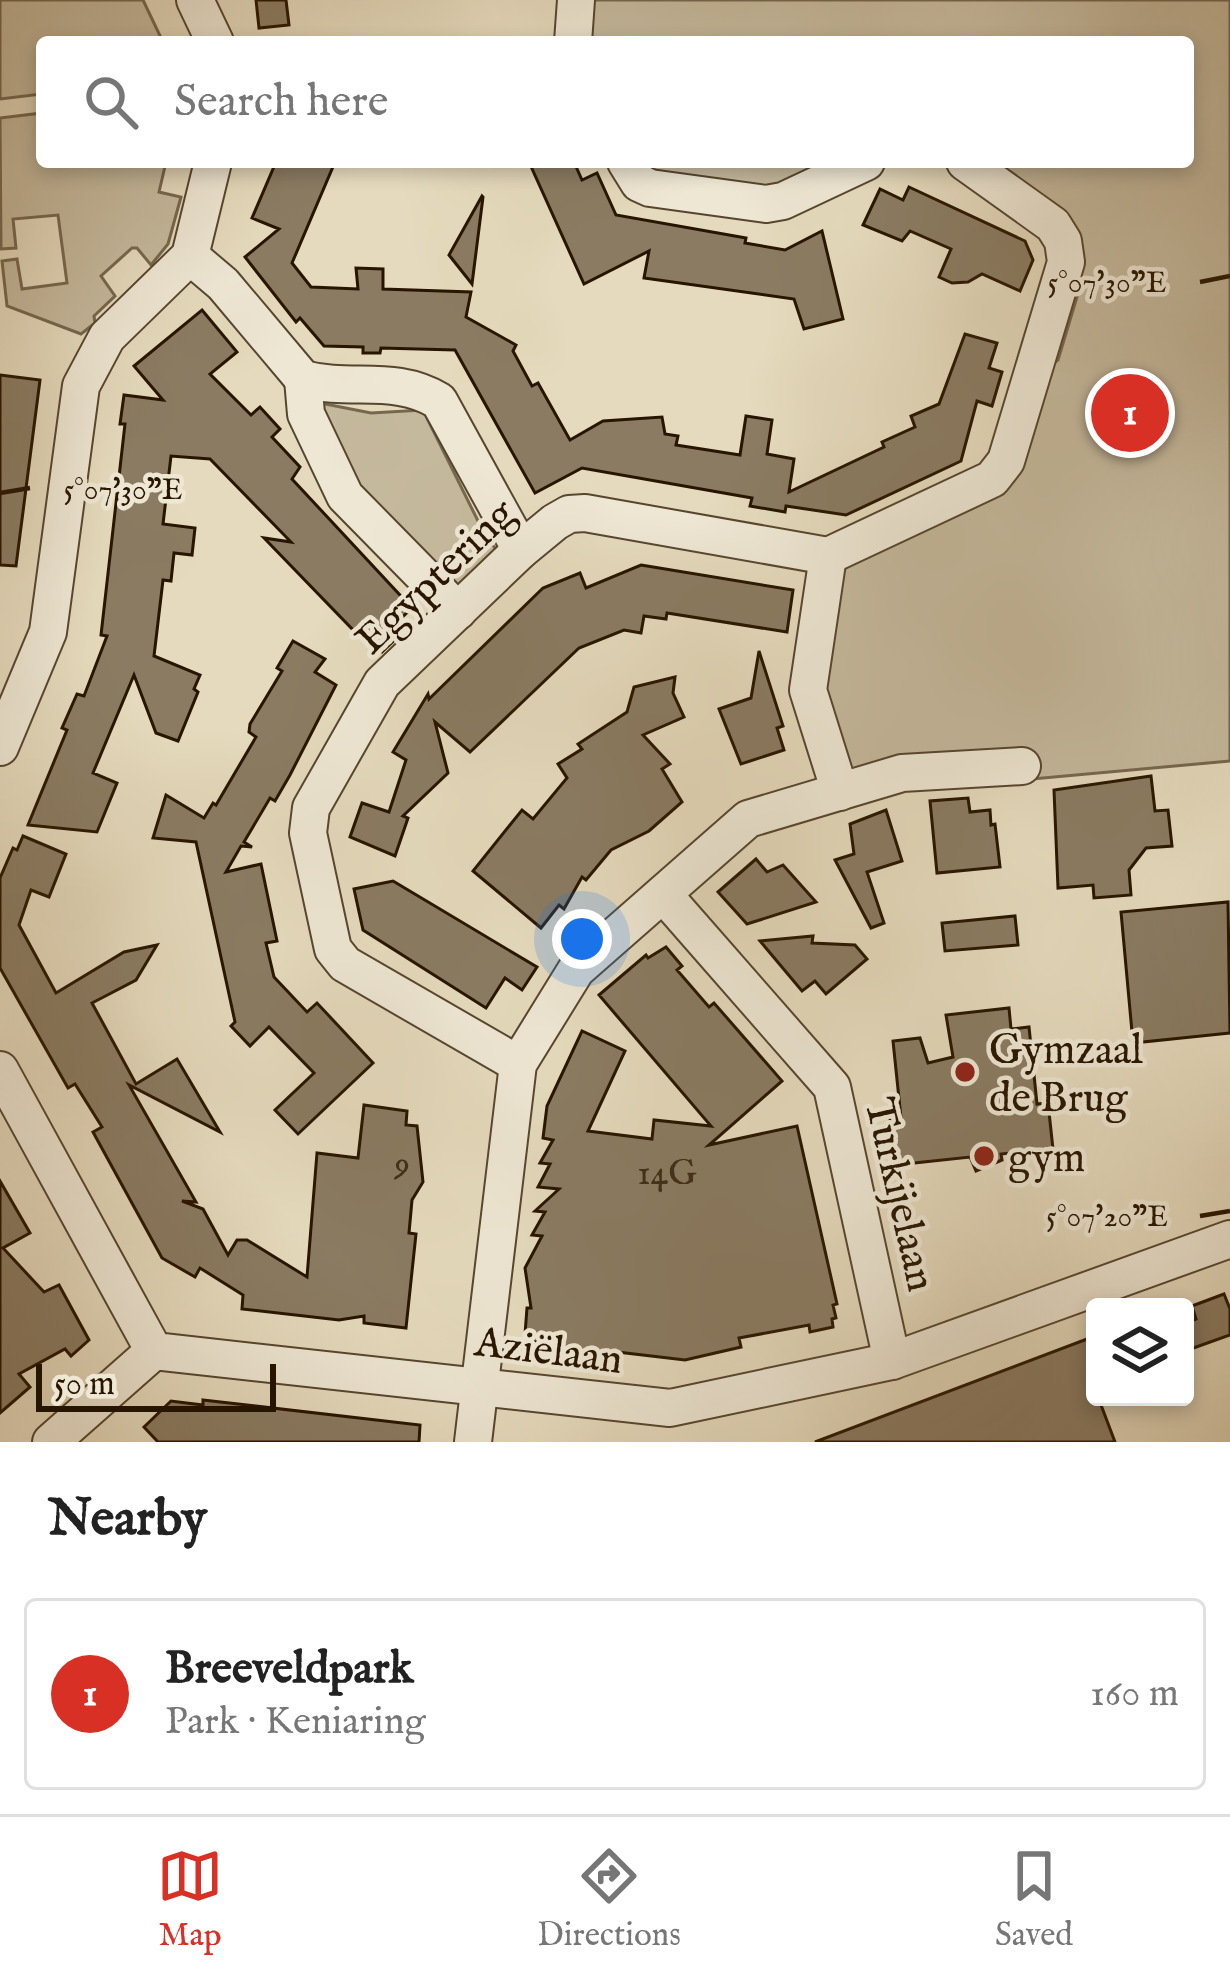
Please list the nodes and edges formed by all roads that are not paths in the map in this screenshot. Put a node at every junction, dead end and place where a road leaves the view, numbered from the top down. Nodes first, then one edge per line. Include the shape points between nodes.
1 (195, 0) edge
2 (577, 0) edge
3 (212, 36) edge
4 (568, 36) edge
5 (212, 168) edge
6 (630, 168) edge
7 (854, 168) edge
8 (973, 168) edge
9 (190, 256) junction
10 (303, 379) junction
11 (521, 550) junction
12 (829, 556) junction
13 (458, 611) junction
14 (0, 747) edge
15 (1022, 766) dead end
16 (840, 792) junction
17 (663, 893) junction
18 (518, 1064) junction
19 (0, 1070) edge
20 (1230, 1239) edge
21 (154, 1351) junction
22 (892, 1361) junction
23 (480, 1386) junction
24 (52, 1442) edge
25 (473, 1442) edge

1 - 3 street
2 - 4 street
5 - 9 street
6 - 7 street via 650,188 766,204
8 - 12 street via 1064,241 1066,262 1006,460 992,479
9 - 10 street
9 - 14 street via 106,337 81,386 47,632
10 - 11 street via 416,387 439,401
10 - 13 street via 306,414 344,496
11 - 12 street, Egyptering via 569,514 586,513
11 - 13 street, Egyptering
12 - 16 street via 808,690
13 - 18 street, Egyptering via 382,683 311,808 308,833 333,949 345,964
15 - 16 street via 902,773
16 - 17 street via 748,820
17 - 18 street via 576,970
17 - 22 street, Turkijelaan via 832,1088
18 - 23 street
19 - 21 street
20 - 22 street, Aziëlaan
21 - 23 street, Aziëlaan
21 - 24 street
22 - 23 street, Aziëlaan via 670,1408
23 - 25 street

